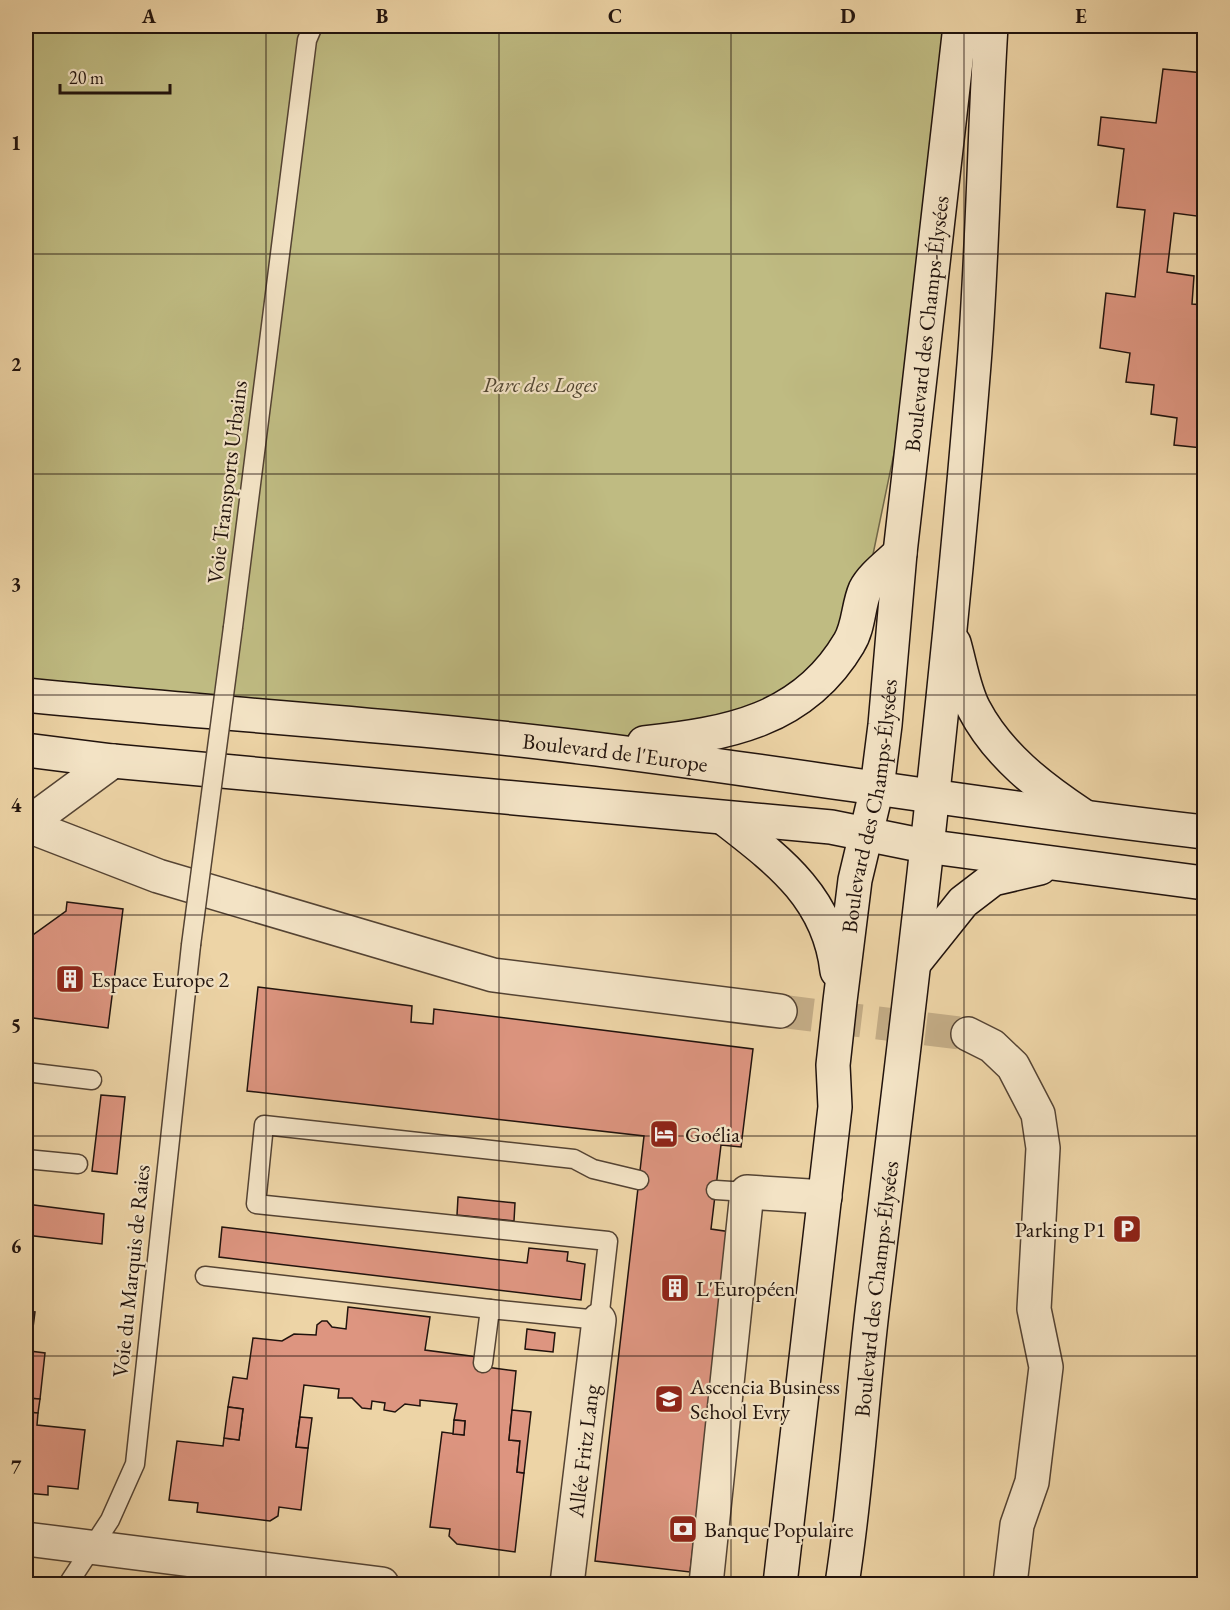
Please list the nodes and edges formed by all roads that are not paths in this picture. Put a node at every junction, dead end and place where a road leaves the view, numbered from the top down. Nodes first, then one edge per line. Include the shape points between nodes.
1 (313, 26) edge
2 (960, 26) edge
3 (991, 26) edge
4 (900, 553) junction
5 (951, 631) junction
6 (26, 695) edge
7 (594, 749) junction
8 (26, 750) edge
9 (113, 761) junction
10 (877, 788) junction
11 (931, 796) junction
12 (725, 819) junction
13 (1088, 819) junction
14 (26, 825) edge
15 (1204, 832) edge
16 (866, 834) junction
17 (925, 846) junction
18 (1059, 863) junction
19 (1204, 883) edge
20 (191, 945) joint
21 (915, 962) junction
22 (840, 1001) junction
23 (780, 1011) tunnel mouth
24 (968, 1034) tunnel mouth
25 (26, 1072) edge
26 (92, 1080) dead end
27 (26, 1159) edge
28 (78, 1164) dead end
29 (639, 1180) dead end
30 (825, 1197) junction
31 (205, 1276) dead end
32 (490, 1309) junction
33 (599, 1320) junction
34 (483, 1363) dead end
35 (26, 1539) edge
36 (94, 1547) junction
37 (303, 1580) edge
38 (68, 1584) edge
39 (382, 1584) edge
40 (567, 1584) edge
41 (706, 1584) edge
42 (780, 1584) edge
43 (842, 1584) edge
44 (1010, 1584) edge

1 - 20 lane, Voie Transports Urbains, bridge via 307,40
2 - 4 main road, Boulevard des Champs-Élysées
3 - 5 main road, Boulevard des Champs-Élysées via 975,358
4 - 7 main road via 866,588 851,641 819,683 767,719 701,737
4 - 10 main road, Boulevard des Champs-Élysées
5 - 11 main road, Boulevard des Champs-Élysées
5 - 13 main road via 974,709 1009,757 1041,787
6 - 7 main road, Boulevard de l'Europe via 358,723
7 - 10 main road, Boulevard de l'Europe
8 - 9 main road
9 - 12 main road
9 - 14 main road
10 - 11 main road, Boulevard de l'Europe
10 - 16 main road, Boulevard des Champs-Élysées
11 - 13 main road, Boulevard de l'Europe
11 - 17 main road, Boulevard des Champs-Élysées
12 - 16 main road via 831,827
12 - 22 main road via 780,862 803,886 835,952
13 - 15 main road, Boulevard de l'Europe
14 - 23 main road via 158,876 493,975
16 - 17 main road
16 - 22 main road, Boulevard des Champs-Élysées via 855,880
17 - 18 main road
17 - 21 main road, Boulevard des Champs-Élysées
18 - 19 main road
18 - 21 main road via 993,879 963,902
20 - 36 lane, Voie du Marquis de Raies via 135,1464
21 - 43 main road, Boulevard des Champs-Élysées
22 - 30 main road, Boulevard des Champs-Élysées via 832,1065 835,1107
24 - 44 main road via 992,1046 1013,1066 1038,1114 1043,1148 1034,1309 1046,1367 1032,1482 1017,1525
25 - 26 lane
27 - 28 lane
29 - 33 lane via 593,1169 574,1159 264,1125 256,1204 608,1241
30 - 41 main road via 732,1191
30 - 42 main road, Boulevard des Champs-Élysées
31 - 32 lane
32 - 33 lane
32 - 34 lane
33 - 40 main road, Allée Fritz Lang
35 - 36 main road
36 - 37 main road
36 - 38 lane, Voie du Marquis de Raies
37 - 39 main road

